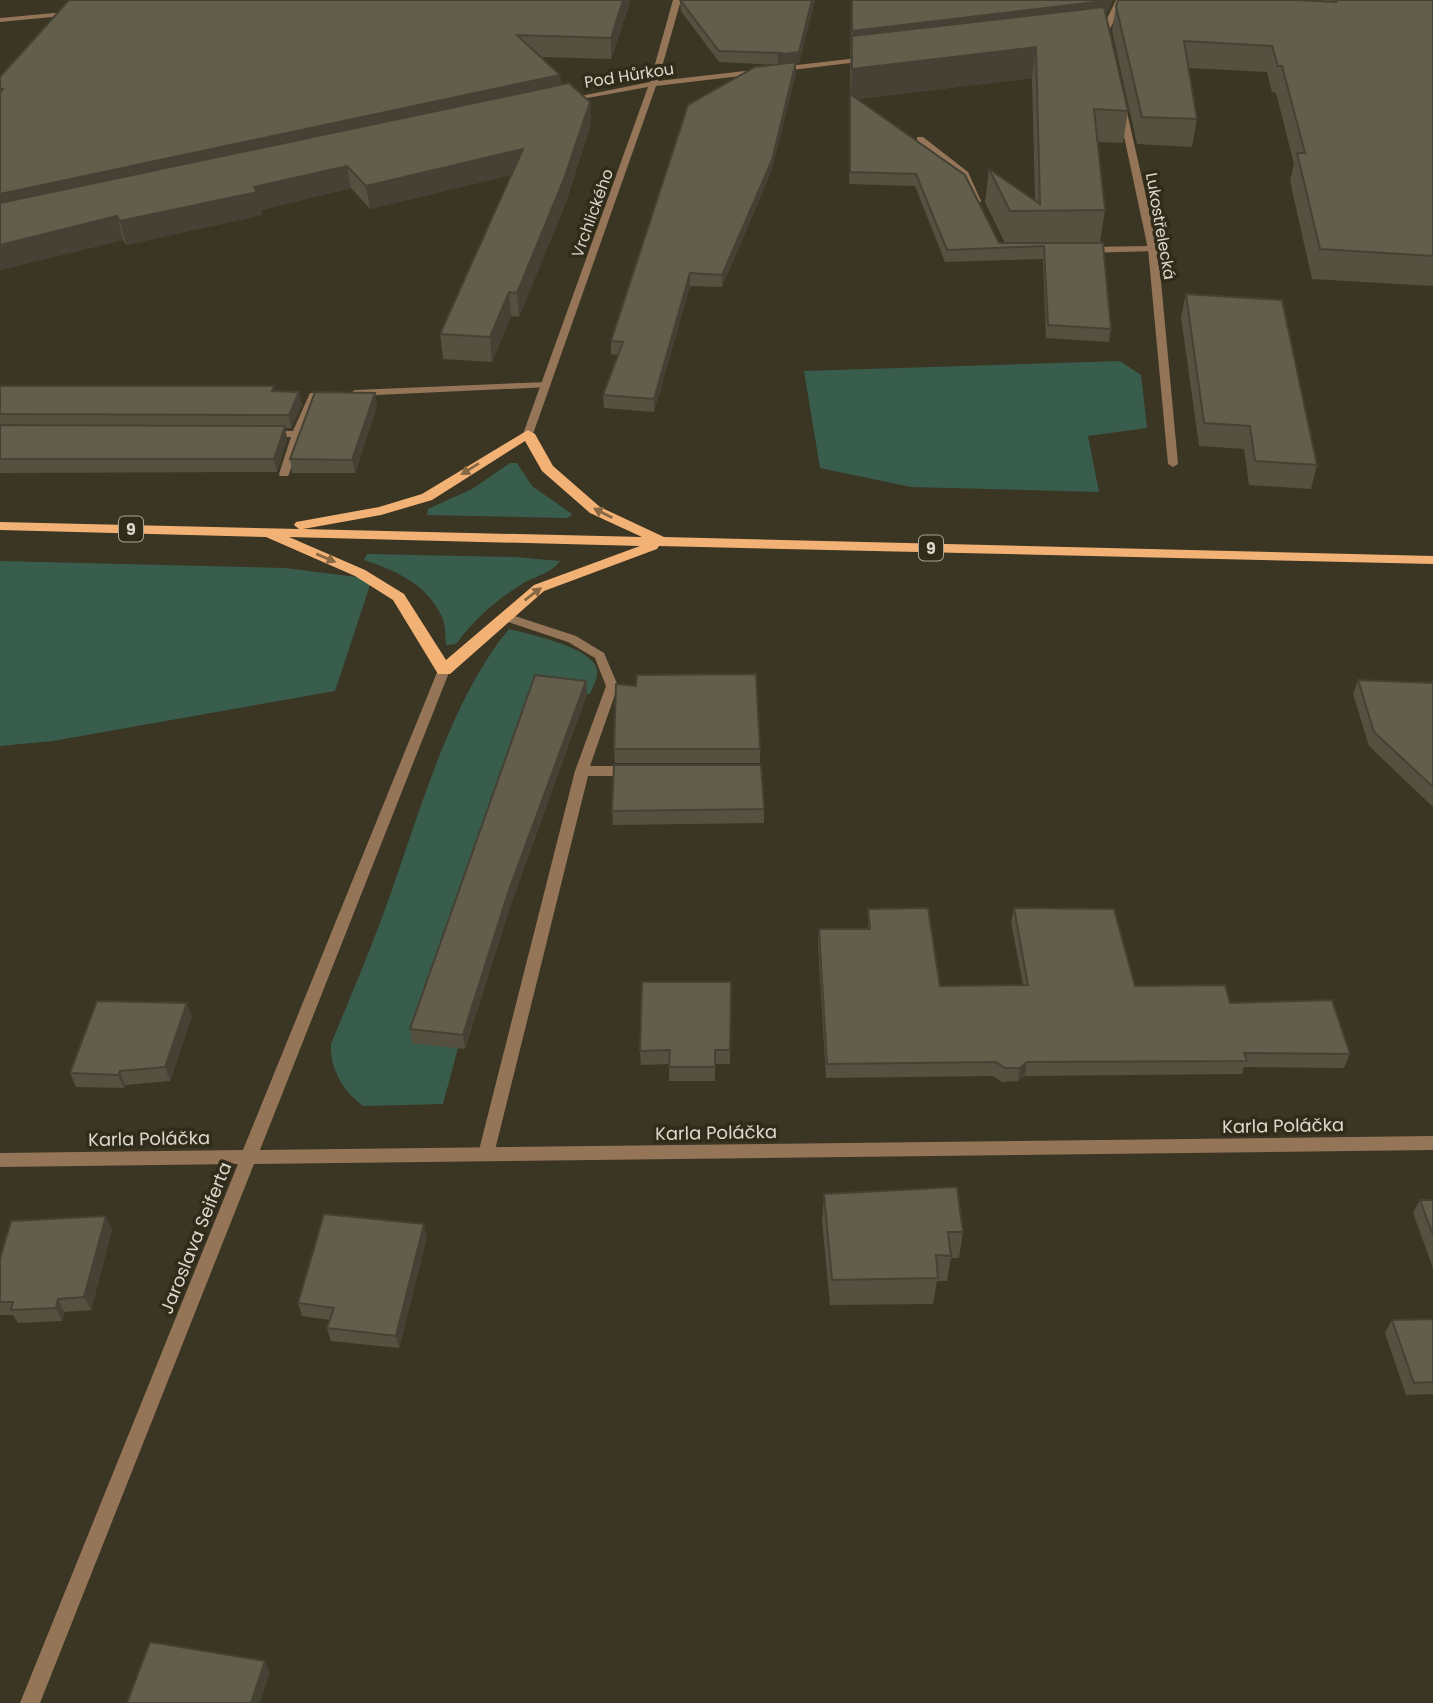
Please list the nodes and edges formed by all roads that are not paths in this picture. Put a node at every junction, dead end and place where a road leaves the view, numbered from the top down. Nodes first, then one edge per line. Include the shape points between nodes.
1 (677, 0) edge
2 (1120, 0) edge
3 (83, 12) edge
4 (0, 20) edge
5 (1105, 31) junction
6 (1091, 33) edge
7 (1108, 45) edge
8 (873, 58) edge
9 (653, 84) junction
10 (1120, 99) edge
11 (557, 101) edge
12 (920, 139) dead end
13 (981, 211) edge
14 (1153, 250) junction
15 (1068, 251) edge
16 (546, 385) junction
17 (256, 434) edge
18 (297, 434) junction
19 (528, 434) junction
20 (1173, 464) dead end
21 (284, 474) dead end
22 (0, 526) edge
23 (263, 531) junction
24 (665, 542) junction
25 (1433, 560) edge
26 (506, 617) junction
27 (444, 670) junction
28 (582, 771) junction
29 (652, 771) edge
30 (1433, 1143) edge
31 (486, 1154) junction
32 (249, 1157) junction
33 (0, 1160) edge
34 (30, 1703) edge

1 - 9 street, Vrchlického
2 - 5 street
3 - 4 street
5 - 6 street
5 - 7 street
8 - 9 street, Pod Hůrkou
9 - 11 street, Pod Hůrkou
9 - 16 street, Vrchlického
10 - 14 street, Lukostřelecká
12 - 13 street via 965,174
14 - 15 street
14 - 20 street, Lukostřelecká
16 - 18 street via 314,395
16 - 19 street, Vrchlického
17 - 18 street
18 - 21 street
19 -> 23 main road via 427,496 381,511
24 -> 19 main road via 595,510 547,468
22 - 23 main road, 9
23 - 24 main road, 9
23 -> 27 main road via 360,573 399,597
24 - 25 main road, 9
26 -> 24 main road via 539,588
26 - 27 main road
26 - 28 street via 572,639 600,656 612,686
27 - 32 street, Jaroslava Seiferta
28 - 29 street
28 - 31 street
30 - 31 street, Karla Poláčka
31 - 32 street, Karla Poláčka
32 - 33 street, Karla Poláčka
32 - 34 street, Jaroslava Seiferta

